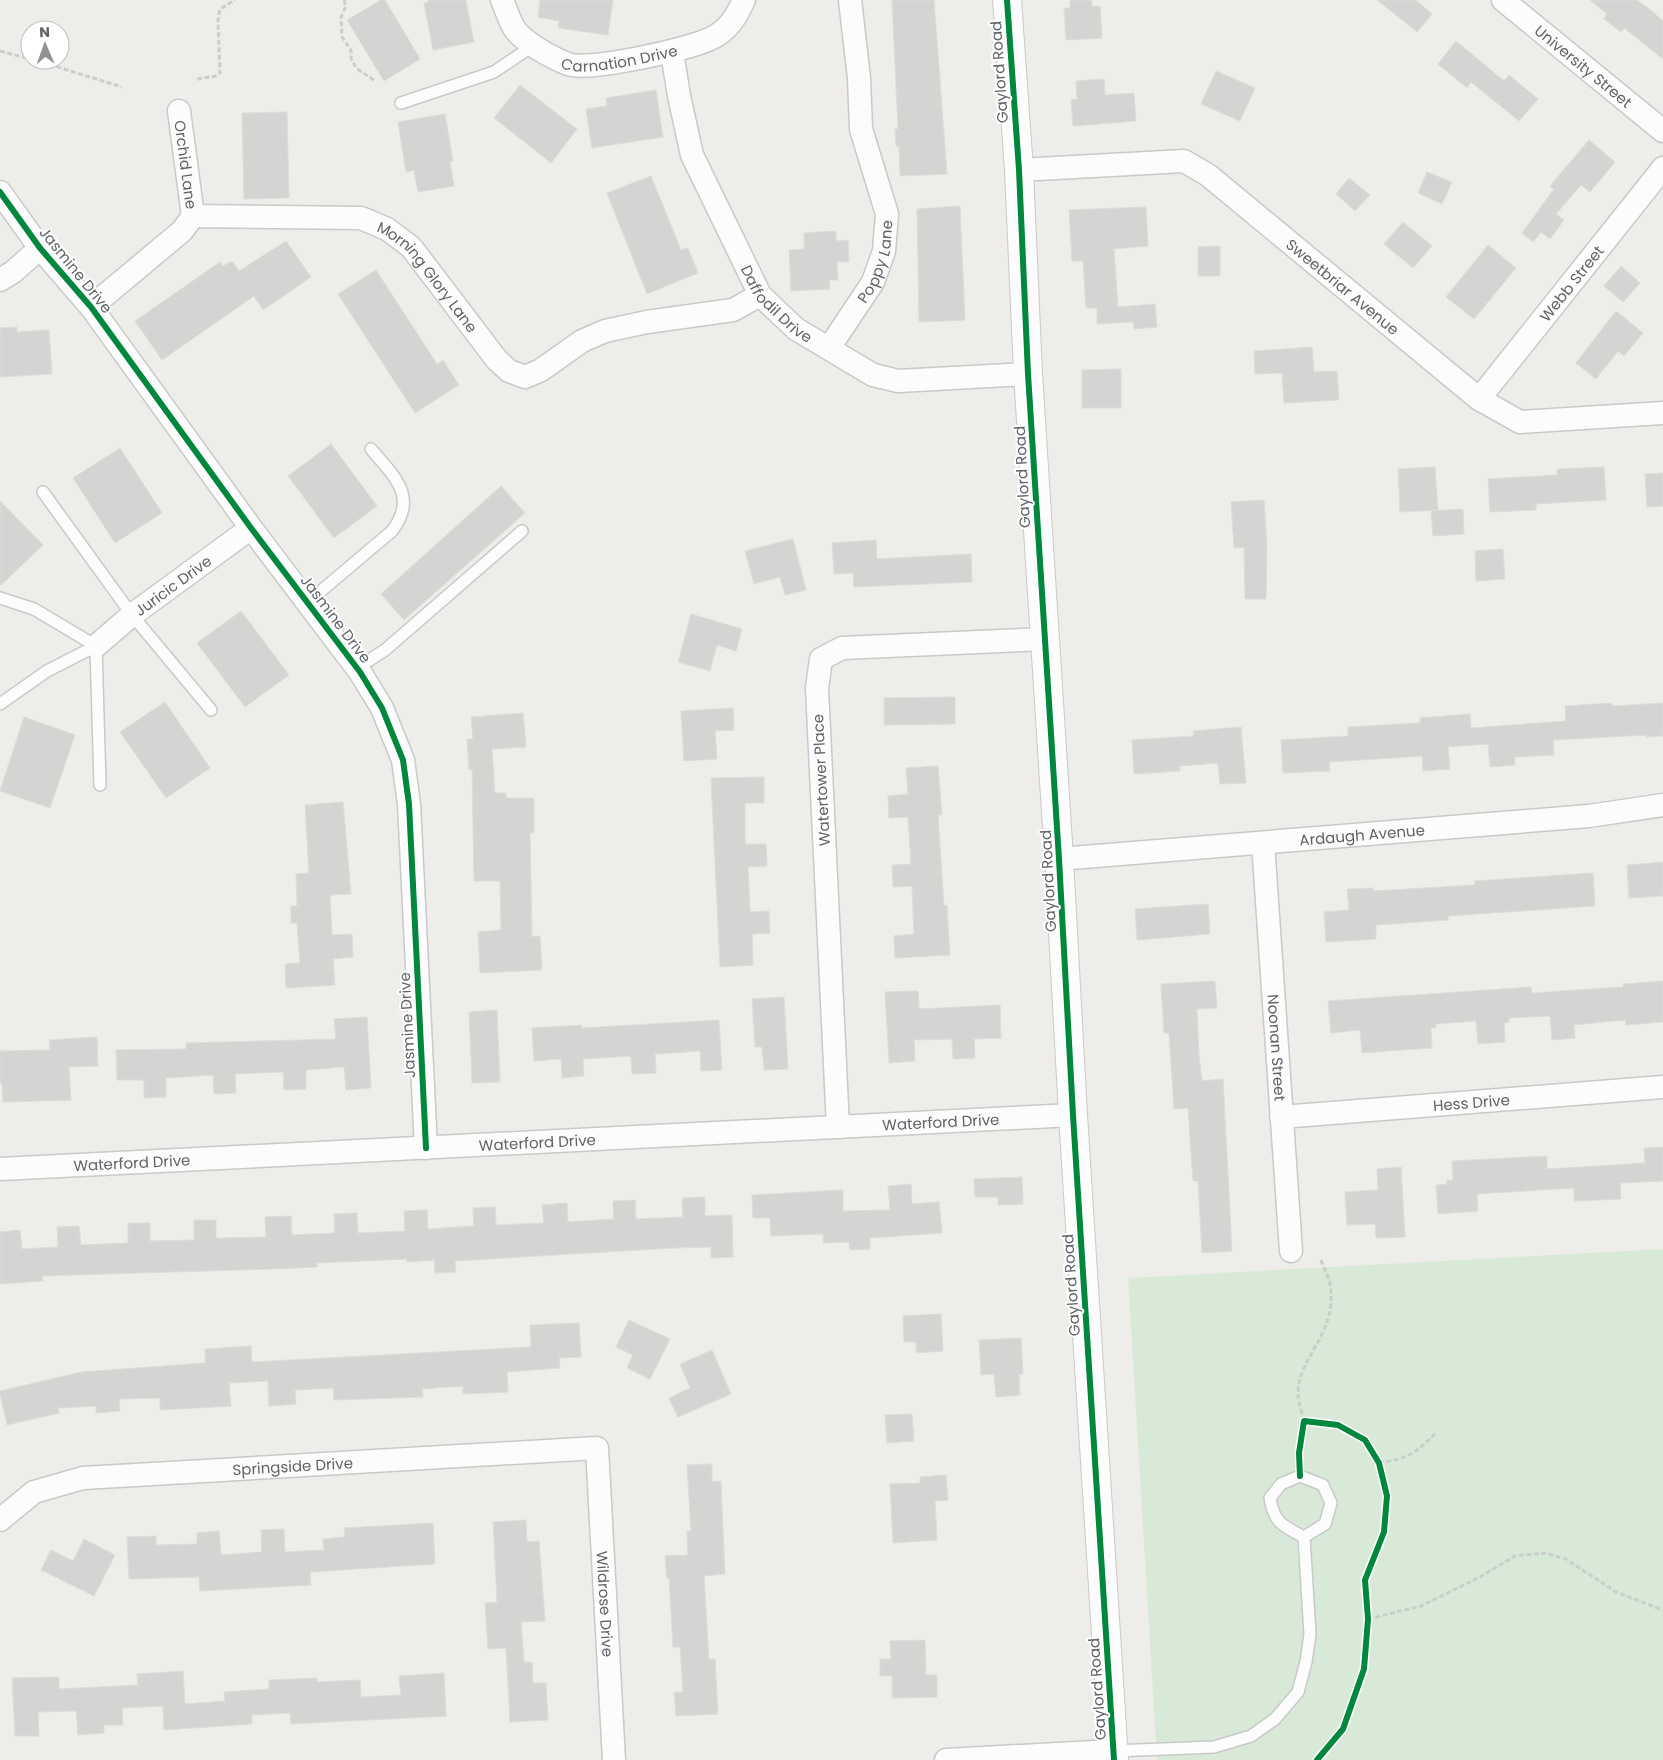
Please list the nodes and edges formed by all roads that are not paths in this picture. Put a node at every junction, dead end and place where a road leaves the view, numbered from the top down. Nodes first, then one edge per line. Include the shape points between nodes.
1 (502, 0) edge
2 (744, 0) edge
3 (850, 0) edge
4 (1007, 0) edge
5 (1503, 0) edge
6 (534, 46) junction
7 (672, 52) junction
8 (401, 103) dead end
9 (179, 111) dead end
10 (1663, 132) edge
11 (1663, 168) edge
12 (1019, 170) junction
13 (0, 192) edge
14 (193, 216) junction
15 (40, 248) junction
16 (0, 280) edge
17 (760, 295) junction
18 (91, 307) junction
19 (829, 348) junction
20 (1028, 374) junction
21 (1479, 400) junction
22 (1663, 413) edge
23 (371, 449) dead end
24 (43, 492) dead end
25 (251, 528) junction
26 (522, 530) dead end
27 (0, 598) edge
28 (308, 602) junction
29 (132, 615) junction
30 (1045, 638) junction
31 (96, 646) junction
32 (357, 668) junction
33 (0, 704) edge
34 (211, 710) dead end
35 (100, 785) dead end
36 (1663, 805) edge
37 (1263, 843) junction
38 (1059, 859) junction
39 (1663, 1087) edge
40 (1073, 1115) junction
41 (1281, 1117) junction
42 (838, 1126) junction
43 (426, 1148) junction
44 (0, 1169) edge
45 (1292, 1251) dead end
46 (597, 1448) joint
47 (0, 1520) edge
48 (1304, 1537) junction
49 (1114, 1756) edge
50 (614, 1760) edge
51 (946, 1760) edge

1 - 6 street, Carnation Drive via 515,30
2 - 7 street, Carnation Drive via 734,22 711,39
3 - 19 street, Poppy Lane via 861,129 887,214 884,251 874,282
4 - 12 street, Gaylord Road
5 - 10 street, University Street
6 - 7 street, Carnation Drive via 570,65 604,64
6 - 8 lane via 494,72
7 - 17 street, Daffodil Drive via 692,155
9 - 14 street, Orchid Lane
11 - 21 street, Webb Street
12 - 20 street, Gaylord Road
12 - 21 street, Sweetbriar Avenue via 1184,161 1208,174
13 - 15 street, Jasmine Drive
14 - 17 street, Morning Glory Lane via 361,218 387,229 411,246 497,360 509,371 525,378 605,330 733,310
14 - 18 street via 182,231
15 - 16 street
15 - 18 street, Jasmine Drive
17 - 19 street, Daffodil Drive via 796,328
18 - 25 street, Jasmine Drive
19 - 20 street, Daffodil Drive via 873,375 898,381
20 - 30 street, Gaylord Road
21 - 22 street, Sweetbriar Avenue via 1520,422
23 - 28 lane via 394,476 405,501 402,518 392,532
24 - 29 lane
25 - 28 street, Jasmine Drive
25 - 29 street, Juricic Drive
26 - 32 lane via 384,650
27 - 31 lane via 34,609
28 - 32 street, Jasmine Drive
29 - 31 street, Juricic Drive
29 - 34 lane
30 - 38 street, Gaylord Road
30 - 42 street, Watertower Place via 842,648 822,659 817,688
31 - 33 lane via 47,671
31 - 35 lane
32 - 43 street, Jasmine Drive via 382,708 403,760
36 - 37 street, Ardaugh Avenue via 1589,816
37 - 38 street, Ardaugh Avenue
37 - 41 street, Noonan Street
38 - 40 street, Gaylord Road
39 - 41 street, Hess Drive
40 - 42 street, Waterford Drive
40 - 49 street, Gaylord Road
41 - 45 street, Noonan Street
42 - 43 street, Waterford Drive
43 - 44 street, Waterford Drive
46 - 47 street, Springside Drive via 83,1478 34,1492
46 - 50 street, Wildrose Drive
48 - 48 lane via 1325,1524 1331,1503 1323,1485 1300,1476 1281,1484 1270,1498 1273,1515 1283,1526
48 - 49 lane via 1310,1634 1306,1662 1298,1692 1276,1719 1250,1736 1214,1747
49 - 51 street

